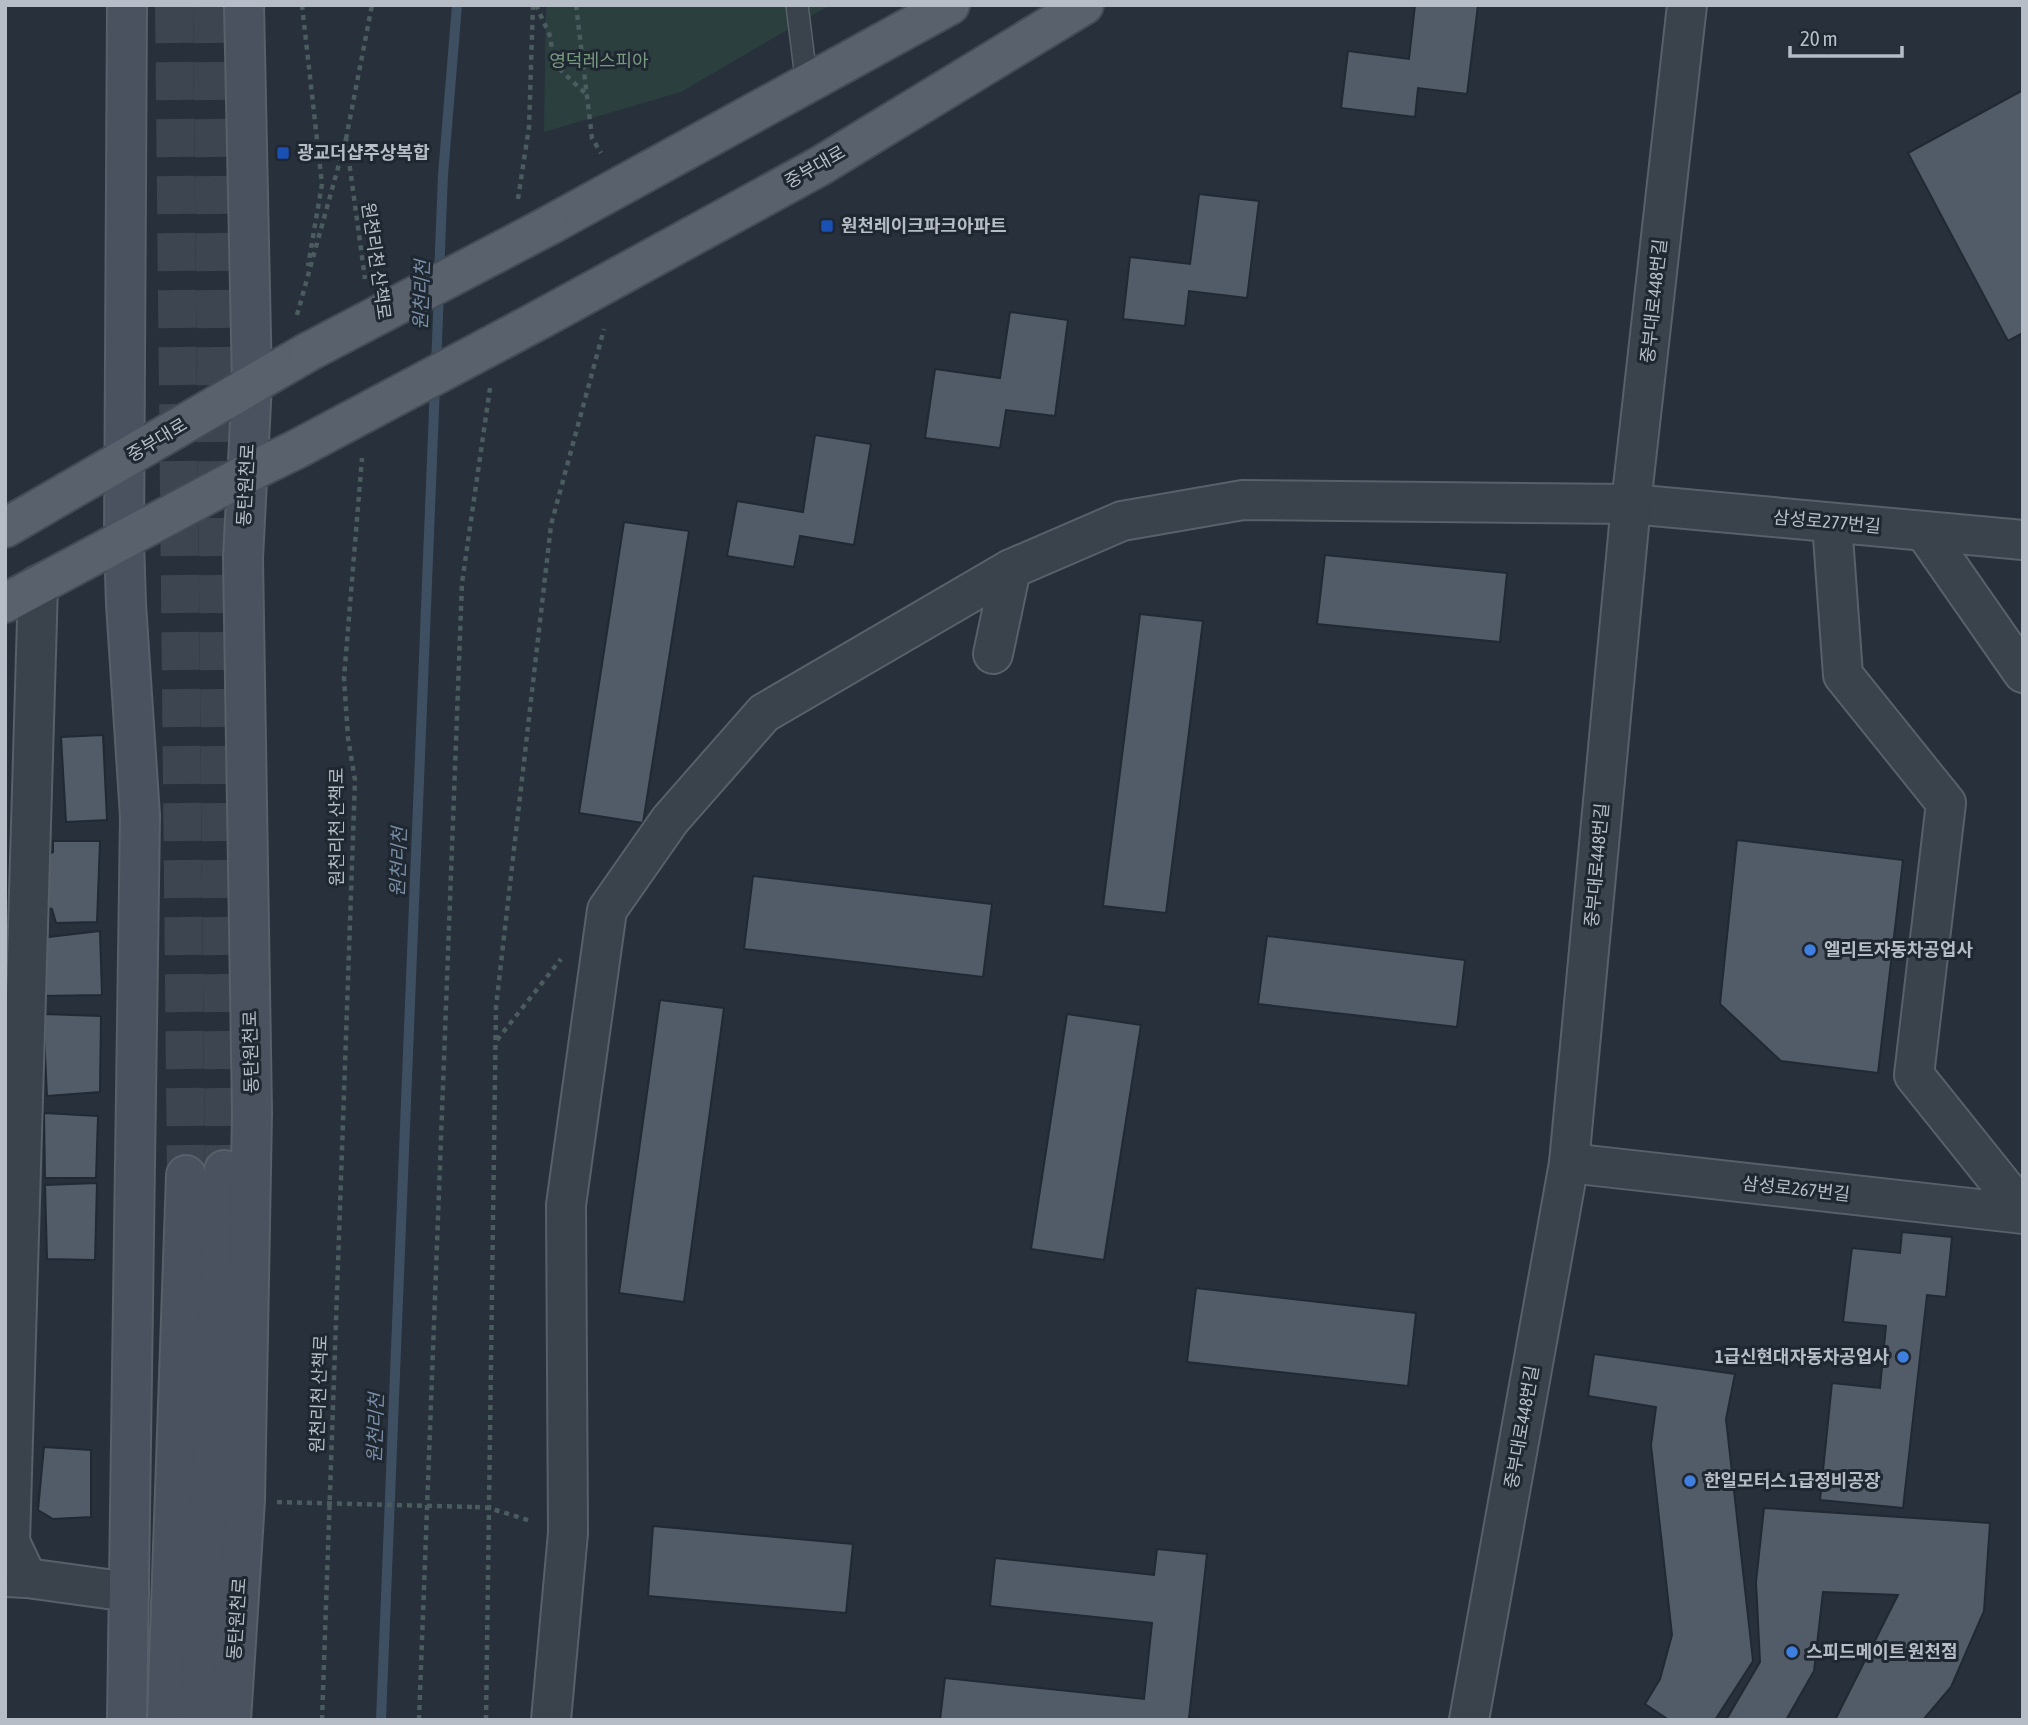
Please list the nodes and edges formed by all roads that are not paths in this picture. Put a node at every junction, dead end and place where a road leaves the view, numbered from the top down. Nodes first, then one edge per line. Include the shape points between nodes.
1 (127, 5) edge
2 (244, 5) edge
3 (797, 5) edge
4 (950, 5) edge
5 (1084, 5) edge
6 (1687, 5) edge
7 (807, 86) junction
8 (284, 359) junction
9 (126, 459) junction
10 (246, 474) junction
11 (1631, 504) junction
12 (1832, 523) junction
13 (5, 528) edge
14 (1924, 531) junction
15 (2023, 540) edge
16 (124, 541) junction
17 (1012, 569) junction
18 (38, 585) junction
19 (5, 603) edge
20 (993, 654) dead end
21 (2023, 673) edge
22 (16, 959) edge
23 (1569, 1164) junction
24 (224, 1170) tunnel mouth
25 (186, 1175) tunnel mouth
26 (2023, 1212) edge
27 (16, 1578) edge
28 (129, 1592) junction
29 (127, 1720) edge
30 (167, 1720) edge
31 (200, 1720) edge
32 (230, 1720) edge
33 (551, 1720) edge
34 (1469, 1720) edge

1 - 9 main road
2 - 8 main road, 동탄원천로
3 - 7 lane
4 - 7 main road
5 - 10 main road, 중부대로, bridge via 820,166
6 - 11 street, 중부대로448번길
7 - 8 main road, 중부대로, bridge via 622,186 532,217
8 - 9 main road, 중부대로
8 - 10 main road, 동탄원천로
9 - 13 main road, 중부대로
9 - 16 main road
10 - 16 main road
10 - 32 main road, 동탄원천로 via 243,558 252,1113 245,1500
11 - 12 street, 삼성로277번길
11 - 17 street, 삼성로277번길 via 1243,500 1122,521
11 - 23 street, 중부대로448번길
12 - 14 street, 삼성로277번길
12 - 26 street via 1843,675 1946,803 1914,1075
14 - 15 street, 삼성로277번길
14 - 21 street
16 - 18 main road
16 - 28 main road via 140,816
17 - 20 street
17 - 33 street, 삼성로277번길 via 764,713 670,820 607,910 566,1205 568,1533
18 - 19 main road
18 - 22 street
22 - 27 street via 10,1542
23 - 26 street, 삼성로267번길
23 - 34 street, 중부대로448번길
24 - 31 main road
25 - 30 main road
27 - 28 street
28 - 29 main road

